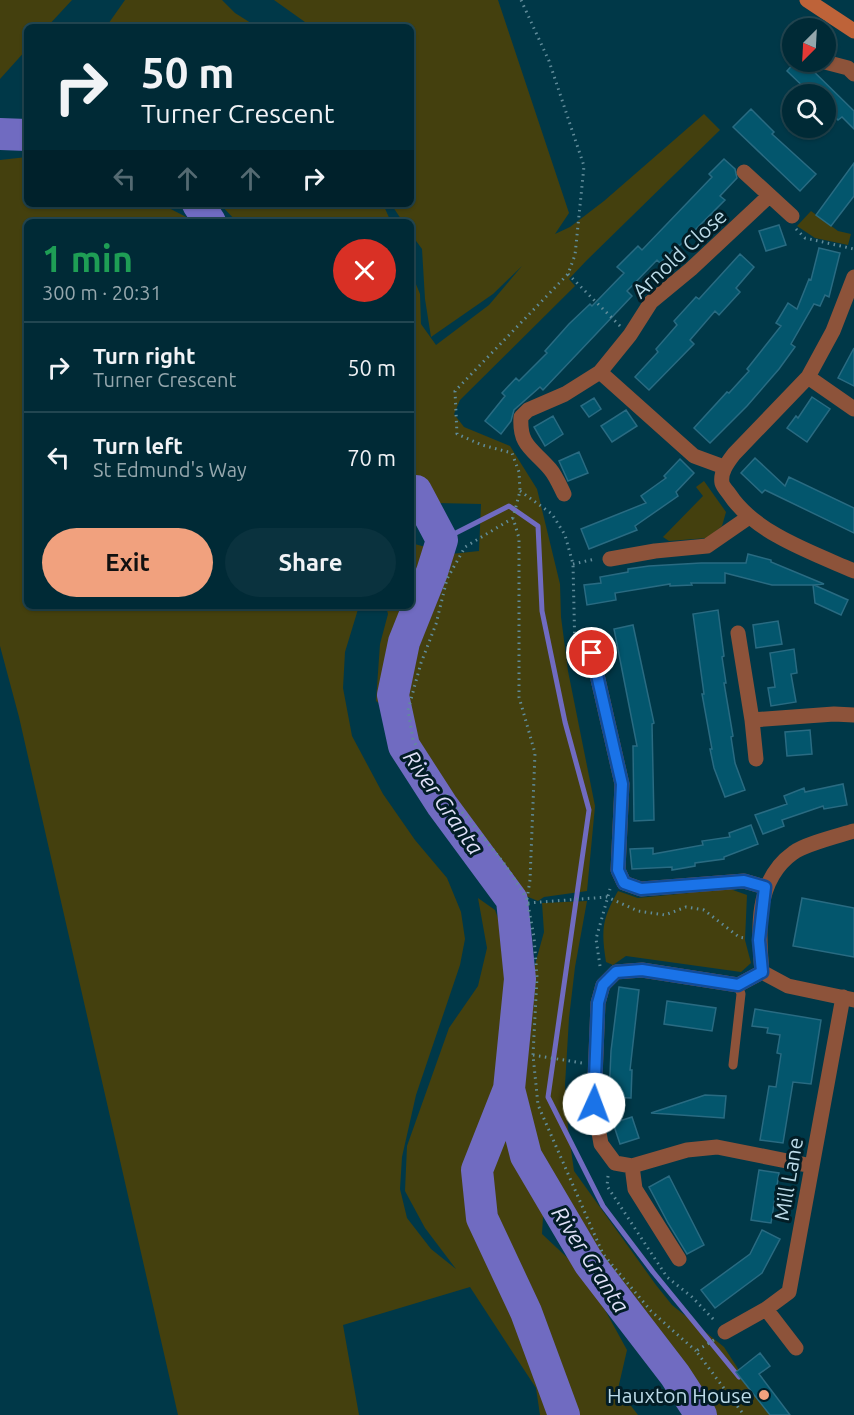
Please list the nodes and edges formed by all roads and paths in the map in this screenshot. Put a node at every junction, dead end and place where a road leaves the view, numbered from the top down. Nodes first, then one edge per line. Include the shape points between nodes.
1 (521, 0) edge
2 (807, 0) edge
3 (854, 31) edge
4 (836, 65) edge
5 (854, 74) edge
6 (744, 172) dead end
7 (769, 196) junction
8 (792, 216) joint
9 (854, 249) edge
10 (568, 274) junction
11 (854, 277) edge
12 (630, 335) junction
13 (600, 372) junction
14 (808, 377) junction
15 (854, 409) edge
16 (724, 467) junction
17 (520, 491) junction
18 (564, 494) dead end
19 (749, 517) junction
20 (513, 518) junction
21 (610, 559) joint
22 (573, 564) junction
23 (854, 571) edge
24 (738, 633) dead end
25 (592, 653) dead end
26 (577, 661) dead end
27 (854, 715) edge
28 (752, 720) junction
29 (756, 759) dead end
30 (854, 831) edge
31 (618, 870) junction
32 (765, 887) junction
33 (607, 897) junction
34 (527, 901) junction
35 (759, 940) junction
36 (762, 972) junction
37 (603, 985) junction
38 (738, 985) junction
39 (848, 999) edge
40 (533, 1055) junction
41 (591, 1064) dead end
42 (733, 1065) dead end
43 (632, 1166) junction
44 (812, 1166) junction
45 (680, 1259) dead end
46 (766, 1309) junction
47 (725, 1332) dead end
48 (706, 1345) dead end
49 (796, 1348) dead end
50 (696, 1351) junction
51 (744, 1415) edge

1 - 10 path via 549,61 584,166 574,263
2 - 3 street
4 - 5 street
6 - 7 street
7 - 8 street
7 - 12 street, Arnold Close via 651,302
8 - 9 path via 795,228 805,238
10 - 12 path
10 - 17 path via 455,391 457,434 482,446 512,453
11 - 14 street via 833,331
12 - 13 street, Arnold Close
13 - 16 street via 694,456
13 - 18 street, Arnold Close via 521,417 523,441 552,471
14 - 15 street
14 - 16 street
16 - 19 street via 722,483
17 - 20 path
17 - 22 path via 552,514 565,535
19 - 21 street via 707,546
19 - 23 street via 804,549
20 - 34 path via 519,538 519,697 535,753
20 - 34 path via 465,547 447,579 408,710 413,739 434,782 506,866
21 - 22 path
22 - 26 path
24 - 28 street
25 - 31 street via 622,784
27 - 28 street
28 - 29 street
30 - 32 street via 794,852 776,868
31 - 32 street via 624,883 641,889 744,881
31 - 33 path
32 - 35 street
33 - 34 path
33 - 35 path via 638,911 665,915 687,907 704,910 739,937
33 - 37 path via 596,939
34 - 40 path via 537,977
35 - 36 street
36 - 38 street
36 - 39 street via 788,986
37 - 38 street via 616,972 642,970
37 - 43 street via 598,1003 594,1104 601,1144 615,1163
38 - 42 lane via 741,994
39 - 44 street, Mill Lane
40 - 41 path
40 - 50 path via 538,1105 603,1254 651,1311
43 - 44 street via 687,1150 717,1147
43 - 45 street via 635,1189
44 - 46 street, Mill Lane via 789,1292
46 - 47 street, Mill Lane
46 - 49 street
48 - 50 path
50 - 51 path

